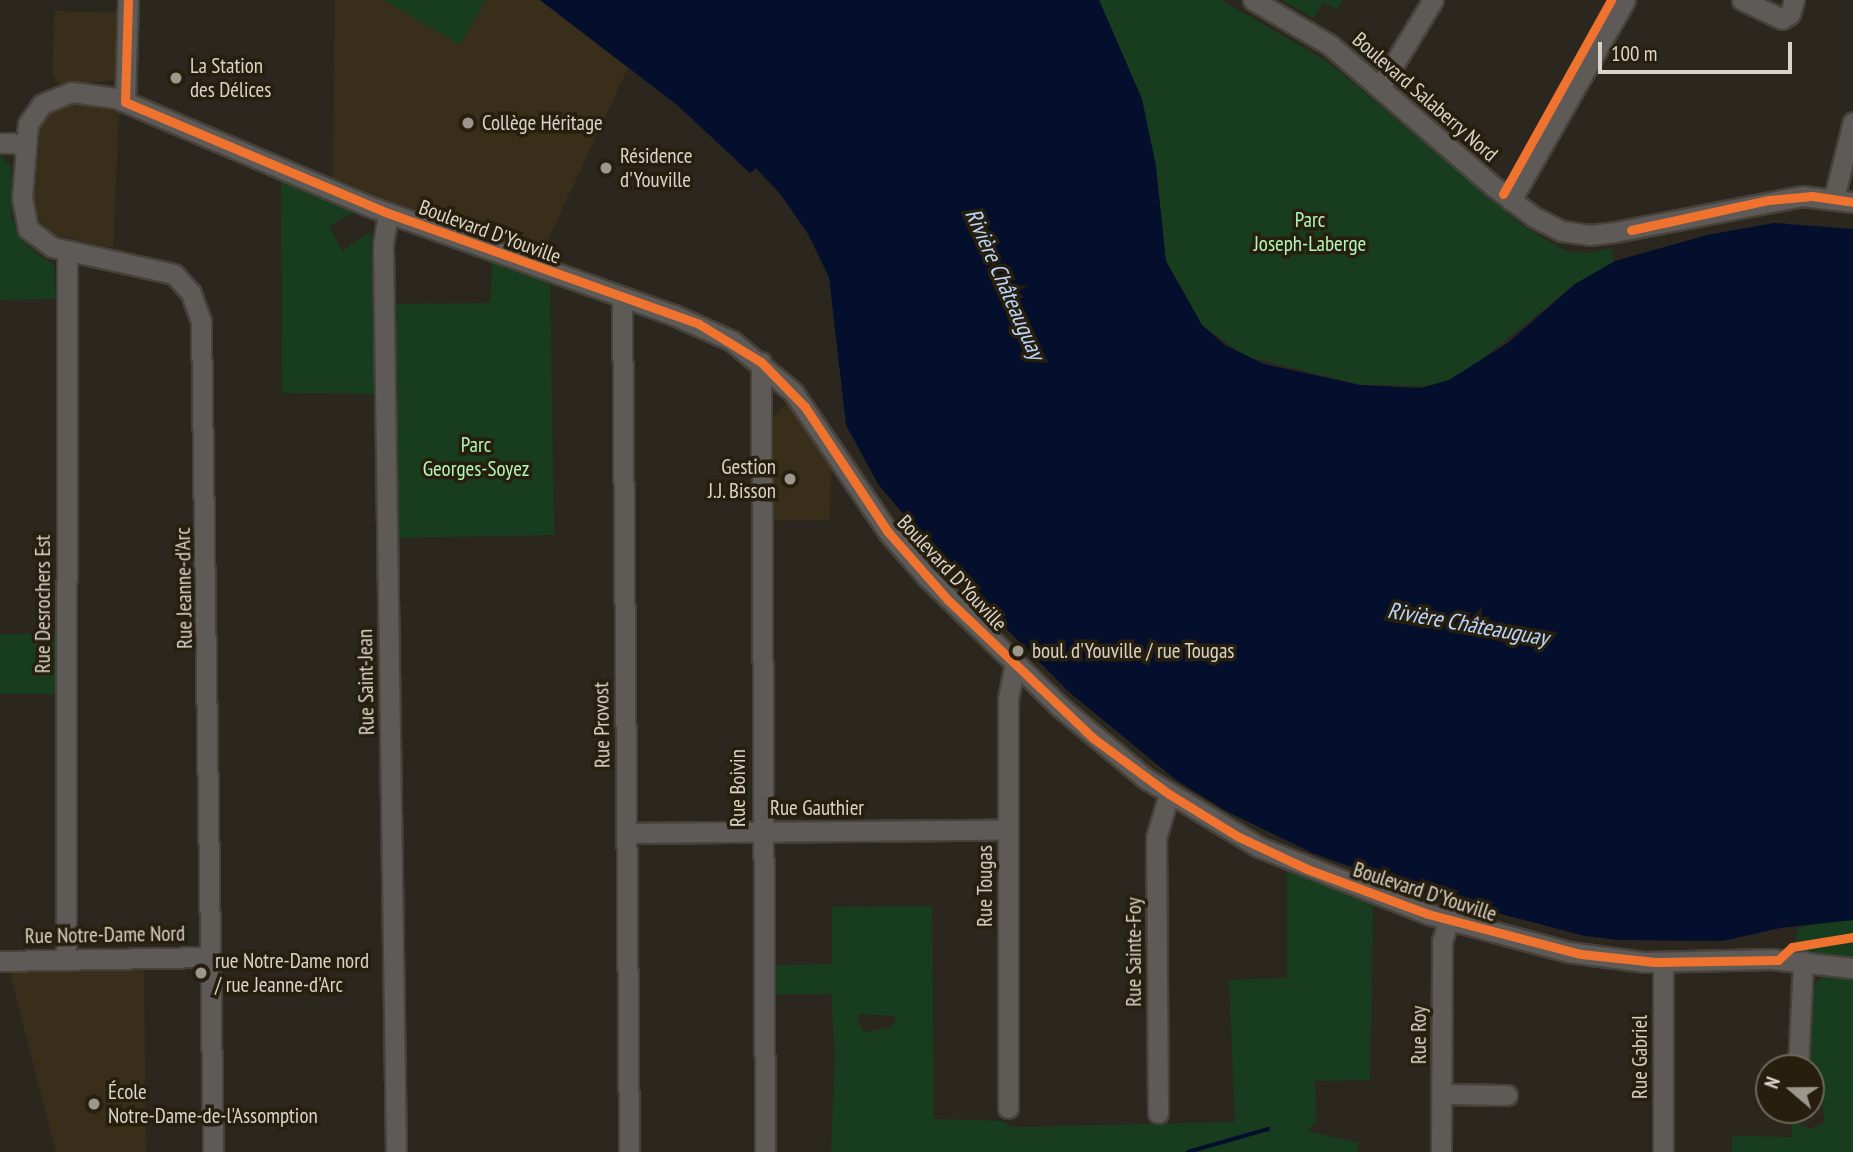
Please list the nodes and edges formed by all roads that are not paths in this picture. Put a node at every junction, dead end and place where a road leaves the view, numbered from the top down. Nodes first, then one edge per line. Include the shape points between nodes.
1 (128, 0) edge
2 (1254, 0) edge
3 (1433, 0) edge
4 (1625, 0) edge
5 (1742, 0) edge
6 (1794, 0) edge
7 (1380, 87) junction
8 (125, 102) junction
9 (1853, 122) edge
10 (0, 143) edge
11 (26, 144) junction
12 (1511, 200) junction
13 (1844, 200) edge
14 (388, 213) junction
15 (67, 251) junction
16 (622, 298) junction
17 (761, 362) junction
18 (793, 392) junction
19 (760, 424) junction
20 (1015, 664) junction
21 (1169, 794) junction
22 (1007, 830) junction
23 (761, 831) junction
24 (626, 833) junction
25 (1448, 920) junction
26 (66, 957) junction
27 (210, 957) junction
28 (0, 961) edge
29 (1802, 961) junction
30 (1663, 962) junction
31 (1853, 968) edge
32 (1799, 1054) edge
33 (1442, 1094) junction
34 (1507, 1095) dead end
35 (1008, 1108) dead end
36 (1158, 1112) dead end
37 (213, 1152) edge
38 (396, 1152) edge
39 (629, 1152) edge
40 (765, 1152) edge
41 (1441, 1152) edge
42 (1663, 1152) edge

1 - 8 street
2 - 7 street, Boulevard Salaberry Nord via 1322,39
3 - 7 street
4 - 12 street
5 - 6 street via 1782,19 1790,14
7 - 12 street, Boulevard Salaberry Nord
8 - 11 street, Boulevard D'Youville via 85,92 49,99 31,116
8 - 14 street, Boulevard D'Youville
9 - 13 street
10 - 11 street
11 - 15 street, Rue Jeanne-d'Arc via 25,223 44,243
12 - 13 street, Boulevard Salaberry Nord via 1554,228 1590,235 1769,200
14 - 16 street, Boulevard D'Youville
14 - 38 street, Rue Saint-Jean via 383,246
15 - 26 street, Rue Desrochers Est
15 - 27 street, Rue Jeanne-d'Arc via 174,274 191,293 201,320
16 - 17 street, Boulevard D'Youville via 699,324
16 - 24 street, Rue Provost
17 - 18 street, Boulevard D'Youville
17 - 19 street, Rue Boivin
18 - 19 street via 769,402
18 - 20 street, Boulevard D'Youville via 888,532 936,587
19 - 23 street, Rue Boivin
20 - 21 street, Boulevard D'Youville via 1093,737
20 - 22 street, Rue Tougas via 1008,699
21 - 25 street, Boulevard D'Youville via 1293,864
21 - 36 street, Rue Sainte-Foy via 1156,838
22 - 23 street, Rue Gauthier
22 - 35 street, Rue Tougas
23 - 24 street, Rue Gauthier
23 - 40 street, Rue Boivin
24 - 39 street, Rue Provost
25 - 30 street, Boulevard D'Youville via 1569,952
25 - 33 street, Rue Roy via 1442,941
26 - 27 street, Rue Notre-Dame Nord
26 - 28 street, Rue Notre-Dame Nord
27 - 37 street, Rue Jeanne-d'Arc
29 - 30 street, Boulevard D'Youville
29 - 31 street, Boulevard D'Youville
29 - 32 street
30 - 42 street, Rue Gabriel
33 - 34 street
33 - 41 street, Rue Roy

